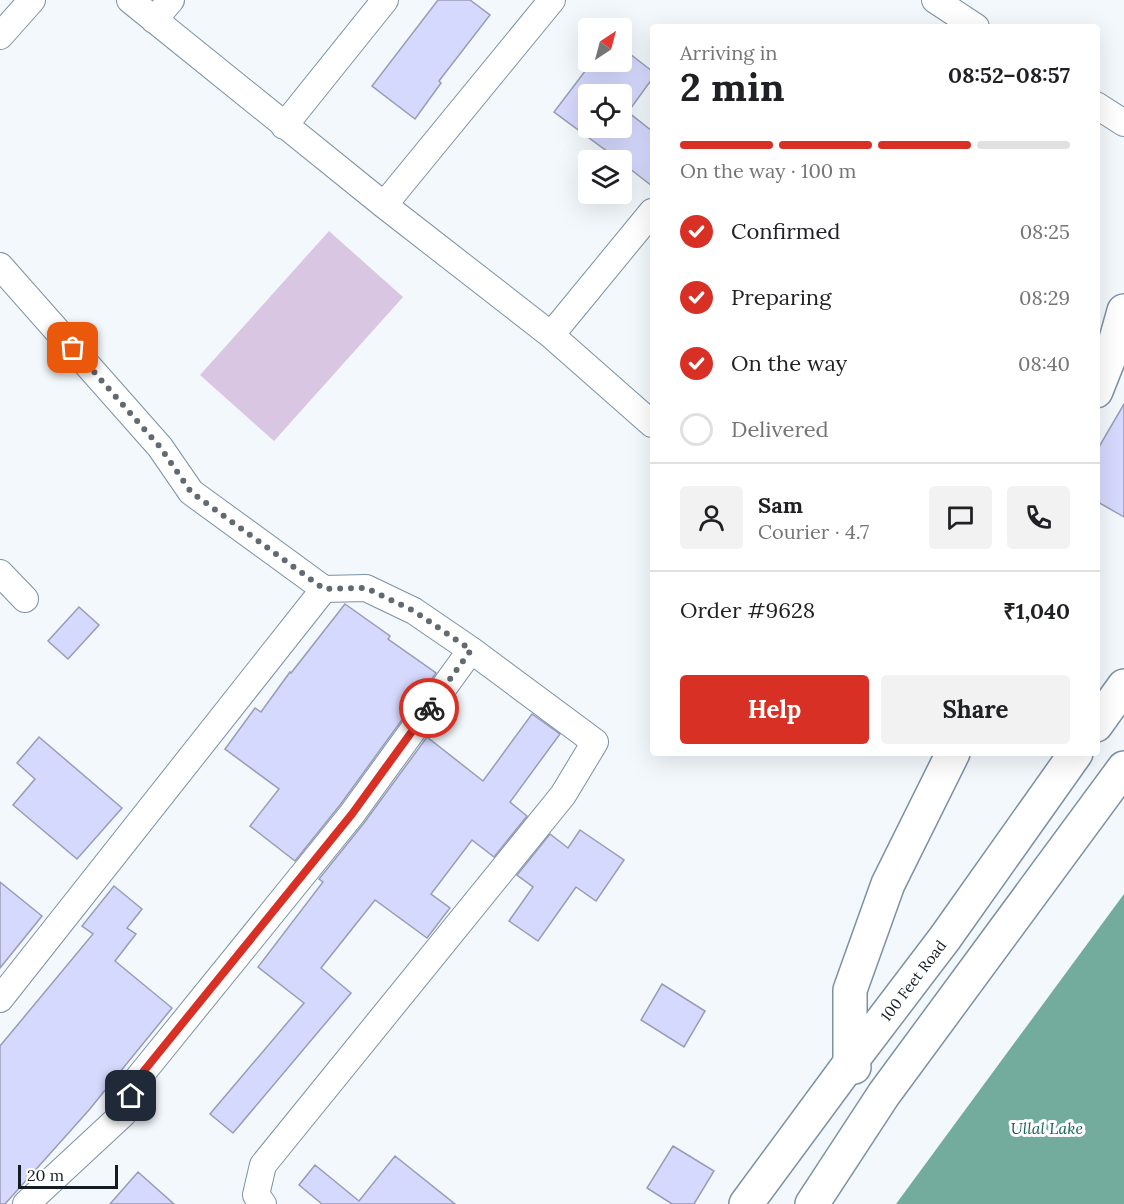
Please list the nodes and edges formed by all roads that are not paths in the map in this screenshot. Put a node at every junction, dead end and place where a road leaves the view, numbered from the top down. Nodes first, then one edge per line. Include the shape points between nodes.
1 (32, 0) edge
2 (130, 0) edge
3 (171, 0) edge
4 (385, 0) edge
5 (552, 0) edge
6 (935, 0) edge
7 (154, 20) junction
8 (971, 24) edge
9 (0, 36) edge
10 (1100, 108) edge
11 (1124, 123) edge
12 (284, 126) junction
13 (384, 205) junction
14 (650, 214) edge
15 (0, 266) edge
16 (1124, 310) edge
17 (551, 335) junction
18 (1100, 381) edge
19 (650, 422) edge
20 (0, 573) edge
21 (324, 589) junction
22 (25, 599) dead end
23 (471, 650) junction
24 (1124, 686) edge
25 (1100, 719) edge
26 (952, 756) edge
27 (1074, 756) edge
28 (1124, 768) edge
29 (0, 999) edge
30 (850, 1063) junction
31 (884, 1094) junction
32 (26, 1204) edge
33 (263, 1204) edge
34 (746, 1204) edge
35 (812, 1204) edge

1 - 9 street
2 - 7 street
3 - 7 street
4 - 12 street
5 - 13 street
6 - 8 street
7 - 12 street
10 - 11 street
12 - 13 street
13 - 17 street
14 - 17 street
15 - 21 street via 160,447 191,492
16 - 18 main road
17 - 19 street
20 - 22 street
21 - 23 street via 366,588 414,611
21 - 29 street
23 - 32 street via 352,814 139,1077 123,1114
23 - 33 street via 595,742 563,795 263,1165 256,1195
24 - 25 main road
26 - 30 main road via 888,884 850,990
27 - 30 main road, 100 Feet Road via 945,938
28 - 31 main road
30 - 31 main road
30 - 34 main road, 100 Feet Road
31 - 35 main road

